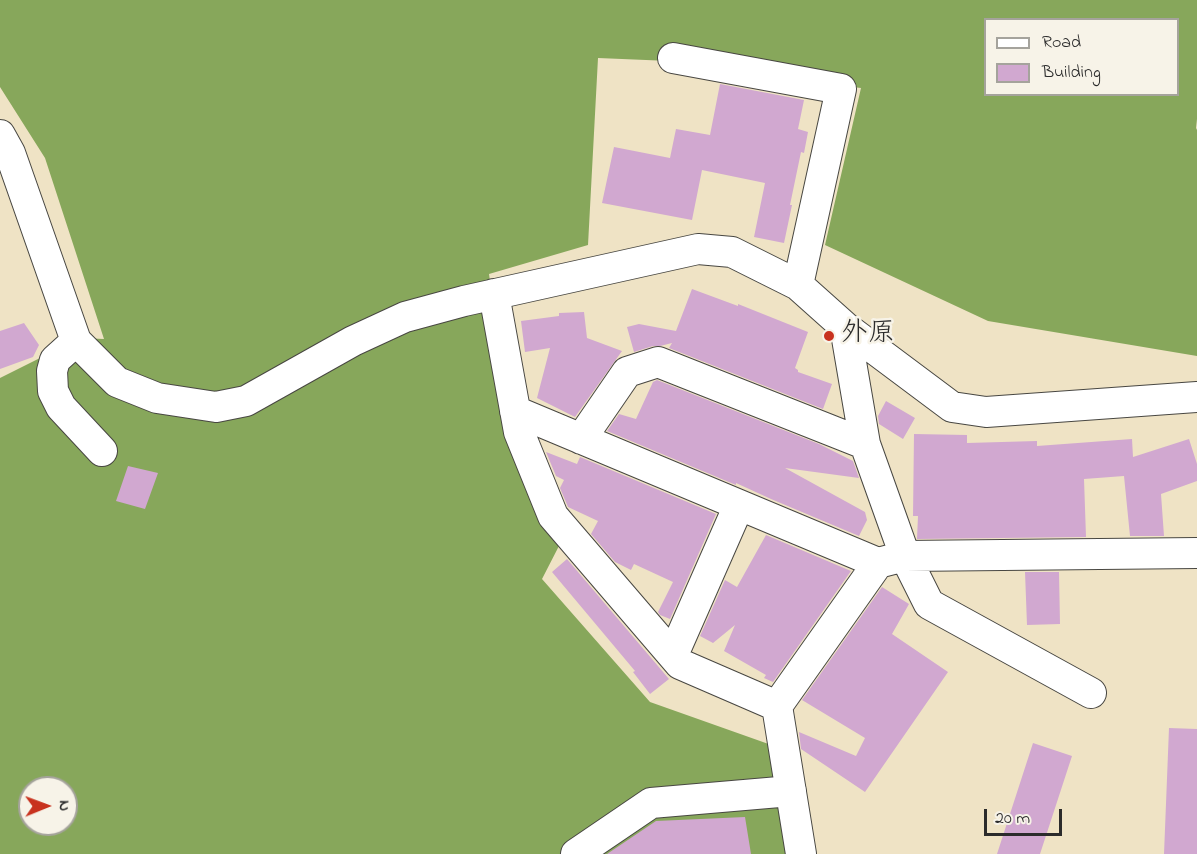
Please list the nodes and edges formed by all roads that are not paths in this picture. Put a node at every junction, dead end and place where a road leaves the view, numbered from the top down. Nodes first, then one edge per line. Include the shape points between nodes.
1 (673, 58) dead end
2 (0, 135) edge
3 (798, 285) junction
4 (494, 294) junction
5 (845, 327) junction
6 (76, 341) junction
7 (1197, 397) edge
8 (515, 411) junction
9 (581, 439) junction
10 (865, 444) junction
11 (102, 451) dead end
12 (738, 505) junction
13 (1197, 553) edge
14 (892, 559) junction
15 (673, 655) junction
16 (1091, 693) dead end
17 (777, 706) junction
18 (790, 790) junction
19 (576, 854) edge
20 (801, 854) edge

1 - 3 street via 841,89
2 - 6 street via 10,153
3 - 4 street via 732,252 698,249
3 - 5 street
4 - 6 street via 405,317 353,341 246,401 216,407 157,398 117,382
4 - 8 street
5 - 7 street via 952,407 986,412
5 - 10 street
6 - 11 street via 56,360 52,391 61,407
8 - 9 street
8 - 15 street via 519,432 553,516
9 - 10 street via 627,372 658,362
9 - 12 street
10 - 14 street
12 - 14 street
12 - 15 street
13 - 14 street
14 - 16 street via 929,604
14 - 17 street
15 - 17 street via 681,664
17 - 18 street
18 - 19 street via 651,803
18 - 20 street

